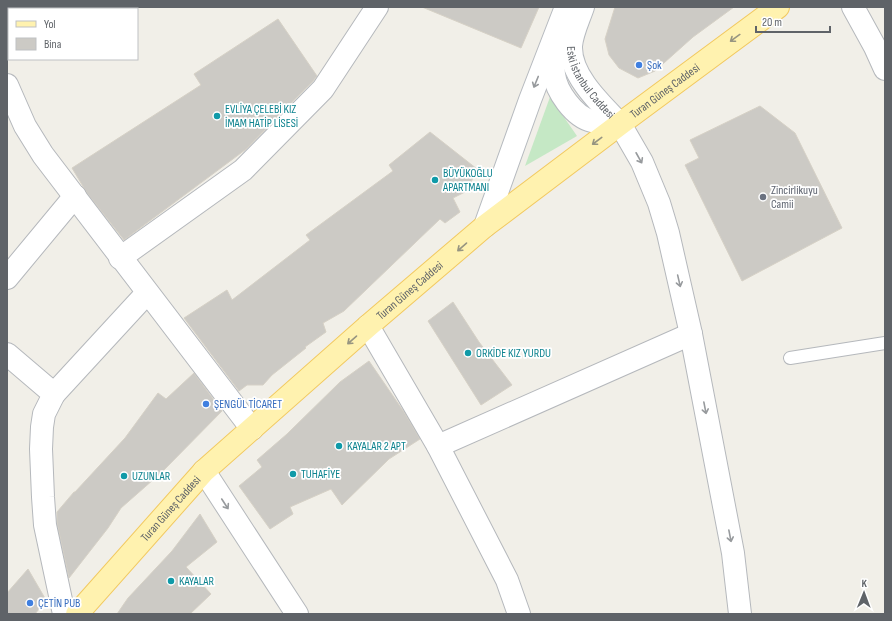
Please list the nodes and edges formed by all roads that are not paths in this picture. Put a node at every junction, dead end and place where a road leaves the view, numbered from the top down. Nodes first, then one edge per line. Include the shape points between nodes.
1 (377, 7) edge
2 (566, 7) edge
3 (583, 7) edge
4 (778, 7) edge
5 (853, 7) edge
6 (553, 39) junction
7 (885, 69) edge
8 (7, 85) edge
9 (620, 124) junction
10 (75, 196) junction
11 (485, 226) junction
12 (120, 258) junction
13 (7, 278) edge
14 (147, 292) junction
15 (368, 326) junction
16 (691, 334) junction
17 (885, 343) edge
18 (7, 354) edge
19 (790, 358) dead end
20 (54, 394) junction
21 (252, 429) junction
22 (438, 446) junction
23 (204, 471) junction
24 (64, 614) edge
25 (77, 614) edge
26 (297, 614) edge
27 (519, 614) edge
28 (740, 614) edge

1 - 12 street via 323,89 243,170
2 - 6 street, Eski İstanbul Caddesi
3 - 9 street, Eski İstanbul Caddesi via 571,46 572,57 590,92
4 -> 9 main road, Turan Güneş Caddesi
5 - 7 street
6 - 9 street, Eski İstanbul Caddesi via 554,74 566,101 579,115 590,121
6 -> 11 street, Eski İstanbul Caddesi
8 - 10 street via 34,142
9 -> 11 main road, Turan Güneş Caddesi
9 -> 16 street via 642,162 659,203
10 - 12 street
10 - 13 street
11 -> 15 main road, Turan Güneş Caddesi
12 - 14 street
14 - 20 street
14 - 21 street
15 -> 21 main road, Turan Güneş Caddesi
15 - 22 street
16 - 22 street
16 -> 28 street via 733,553
17 - 19 lane
18 - 20 street
20 - 24 street via 44,414 42,427 43,497 45,525
21 - 23 main road, Turan Güneş Caddesi
22 - 27 street via 507,580
23 - 25 main road, Turan Güneş Caddesi
23 -> 26 street

